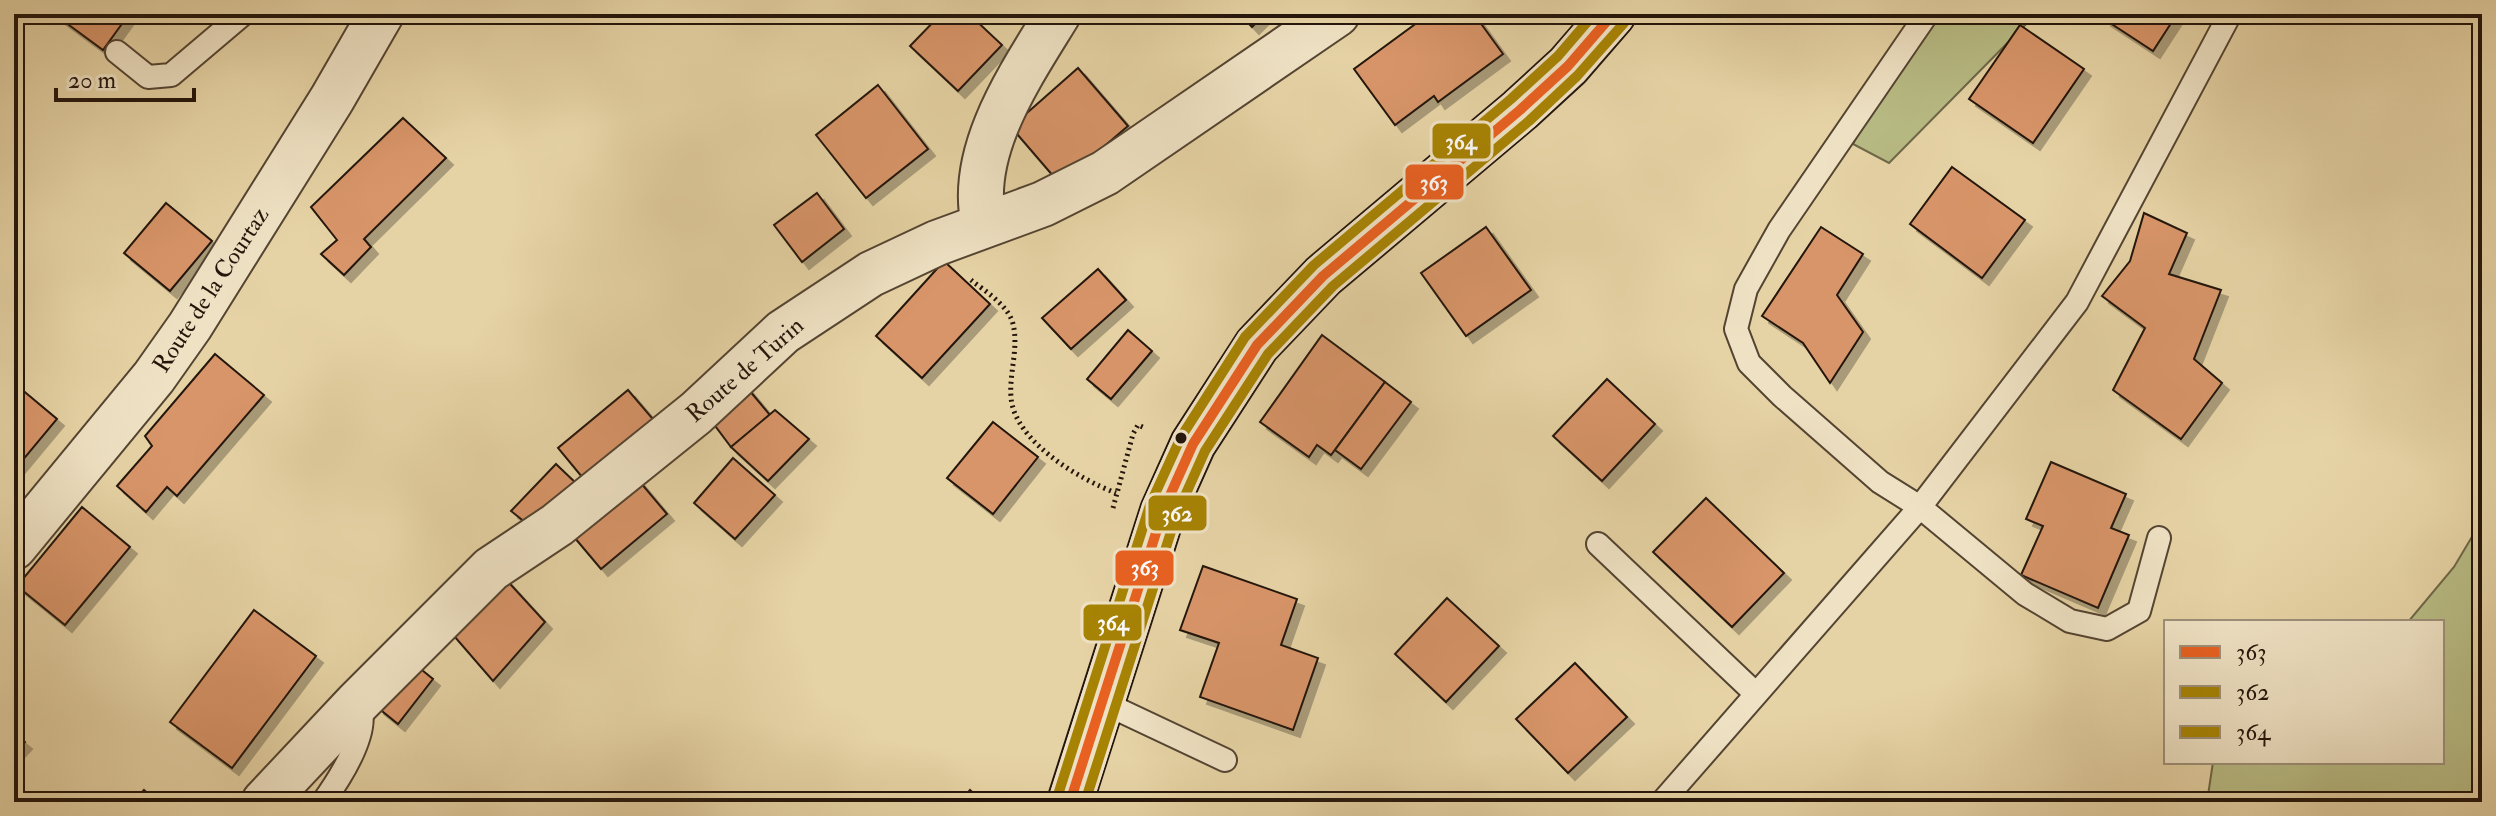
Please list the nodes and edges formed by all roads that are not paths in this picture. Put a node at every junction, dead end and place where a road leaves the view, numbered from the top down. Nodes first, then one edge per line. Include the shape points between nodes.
1 (243, 14) edge
2 (381, 14) edge
3 (1058, 14) edge
4 (1337, 14) edge
5 (1613, 14) edge
6 (1927, 14) edge
7 (2230, 14) edge
8 (117, 52) dead end
9 (984, 224) junction
10 (1920, 507) junction
11 (2159, 538) dead end
12 (1598, 544) dead end
13 (14, 547) edge
14 (1756, 694) junction
15 (1102, 702) junction
16 (357, 703) junction
17 (1225, 760) dead end
18 (264, 802) edge
19 (323, 802) edge
20 (1070, 802) edge
21 (1662, 802) edge

1 - 8 lane via 171,75 148,77
2 - 13 street, Route de la Courtaz via 190,326
3 - 9 street via 1017,82 984,163
4 - 9 street, Route de Turin via 1105,173 1043,204
5 - 15 street via 1568,66 1323,276 1257,345 1193,444 1163,511
6 - 10 lane via 1779,230 1746,289 1736,329 1749,363 1782,396 1880,482
7 - 10 lane via 2077,302
9 - 16 street, Route de Turin via 871,274 783,332 696,413 557,525 491,569
10 - 11 lane via 2025,594 2070,621 2107,629 2139,611
10 - 14 lane
12 - 14 lane
14 - 21 lane
15 - 17 lane
15 - 20 street
16 - 18 street, Route de Turin
16 - 19 lane via 362,731

